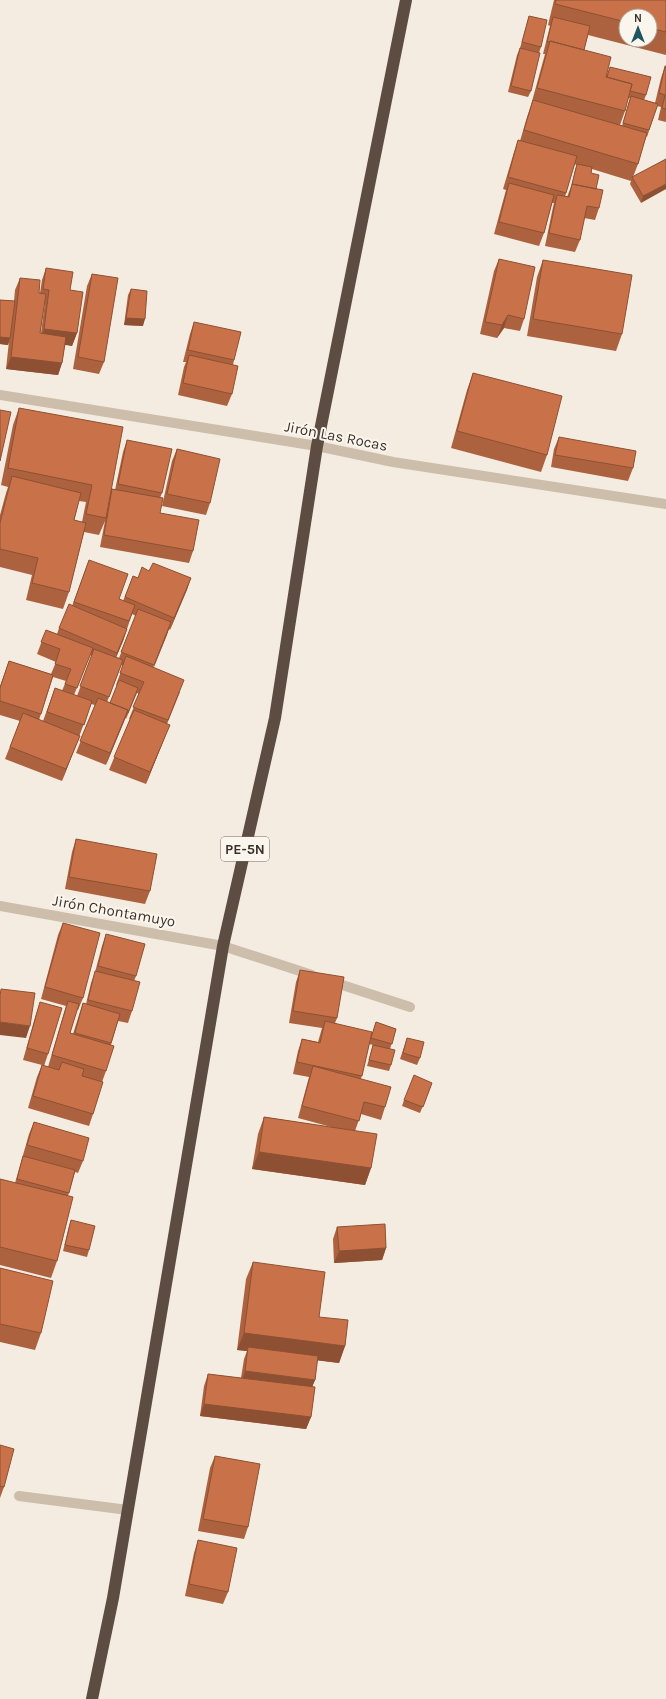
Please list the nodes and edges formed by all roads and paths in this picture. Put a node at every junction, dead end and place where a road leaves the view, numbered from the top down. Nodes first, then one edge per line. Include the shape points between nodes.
1 (406, 0) edge
2 (0, 395) edge
3 (317, 446) junction
4 (666, 504) edge
5 (0, 906) edge
6 (223, 946) junction
7 (410, 1007) dead end
8 (19, 1496) dead end
9 (128, 1510) junction
10 (92, 1699) edge

1 - 3 highway, PE-5N
2 - 3 street, Jirón Las Rocas
3 - 4 street, Jirón Las Rocas via 393,462
3 - 6 highway, PE-5N via 275,718
5 - 6 street, Jirón Chontamuyo
6 - 7 street, Jirón Chontamuyo
6 - 9 highway, PE-5N
8 - 9 street
9 - 10 highway, PE-5N

